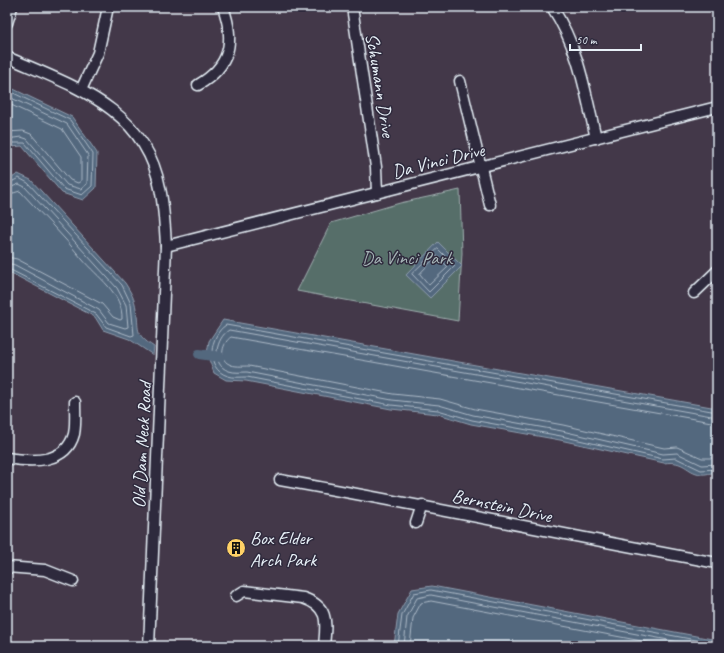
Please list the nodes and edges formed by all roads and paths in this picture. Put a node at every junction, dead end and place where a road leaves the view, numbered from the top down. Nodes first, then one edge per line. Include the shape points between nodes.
1 (12, 7) edge
2 (108, 7) edge
3 (223, 7) edge
4 (352, 7) edge
5 (552, 7) edge
6 (7, 23) edge
7 (7, 57) edge
8 (460, 81) dead end
9 (198, 85) dead end
10 (81, 90) junction
11 (717, 107) edge
12 (596, 138) junction
13 (481, 167) junction
14 (377, 193) junction
15 (490, 205) dead end
16 (166, 246) junction
17 (717, 270) edge
18 (694, 293) dead end
19 (75, 402) dead end
20 (7, 458) edge
21 (280, 480) dead end
22 (422, 506) junction
23 (416, 523) dead end
24 (717, 563) edge
25 (7, 567) edge
26 (73, 581) dead end
27 (236, 596) dead end
28 (150, 646) edge
29 (324, 646) edge

1 - 6 street
2 - 10 street via 98,53
3 - 9 street via 230,28 229,48 215,72
4 - 14 street, Schumann Drive via 376,167
5 - 12 street via 564,25 576,54
7 - 10 street, Old Dam Neck Road
8 - 13 street
10 - 16 street, Old Dam Neck Road via 110,107 143,143 160,187
11 - 12 street, Da Vinci Drive
12 - 13 street, Da Vinci Drive
13 - 14 street, Da Vinci Drive
13 - 15 street
14 - 16 street, Da Vinci Drive
16 - 28 street, Old Dam Neck Road
17 - 18 street
19 - 20 street via 74,433 66,449 50,458 37,461
21 - 22 street, Bernstein Drive
22 - 23 street
22 - 24 street, Bernstein Drive
25 - 26 street via 45,570
27 - 29 street via 244,591 312,601 318,605 325,617

